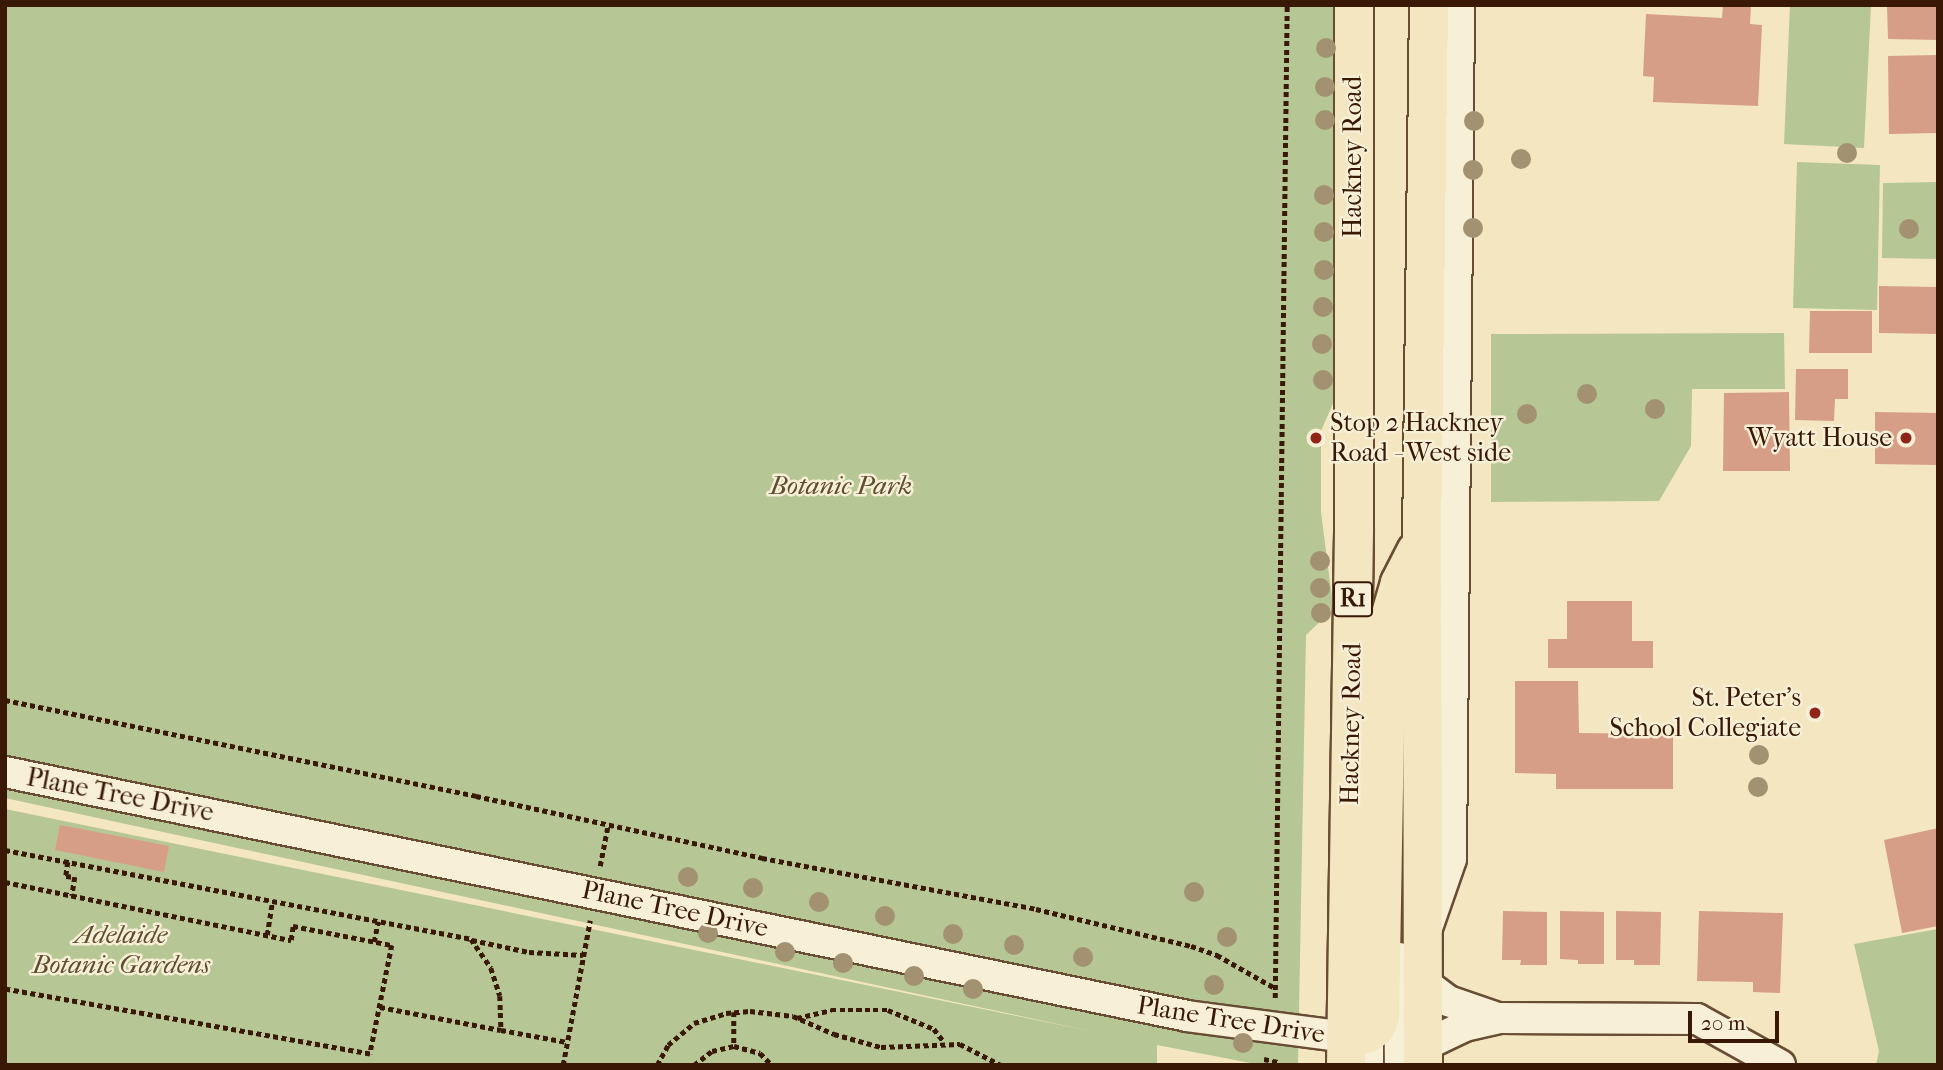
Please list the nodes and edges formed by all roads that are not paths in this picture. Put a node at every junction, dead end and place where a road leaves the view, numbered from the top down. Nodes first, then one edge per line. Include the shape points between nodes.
1 (1354, 5) edge
2 (1429, 5) edge
3 (1459, 5) edge
4 (1422, 538) junction
5 (1400, 583) junction
6 (5, 772) edge
7 (1423, 939) junction
8 (1423, 982) junction
9 (1499, 1018) junction
10 (1357, 1050) edge
11 (1415, 1059) edge
12 (1780, 1065) edge

1 - 10 highway, Hackney Road / R1
2 - 4 highway
3 - 7 street via 1451,859
4 - 5 highway
4 - 7 highway
5 - 10 highway via 1387,628 1381,1010 1376,1027
5 - 11 street
6 - 10 street, Plane Tree Drive
7 - 8 highway
8 - 9 street via 1448,1001
8 - 11 highway
9 - 11 street via 1465,1026
9 - 12 street via 1697,1019

